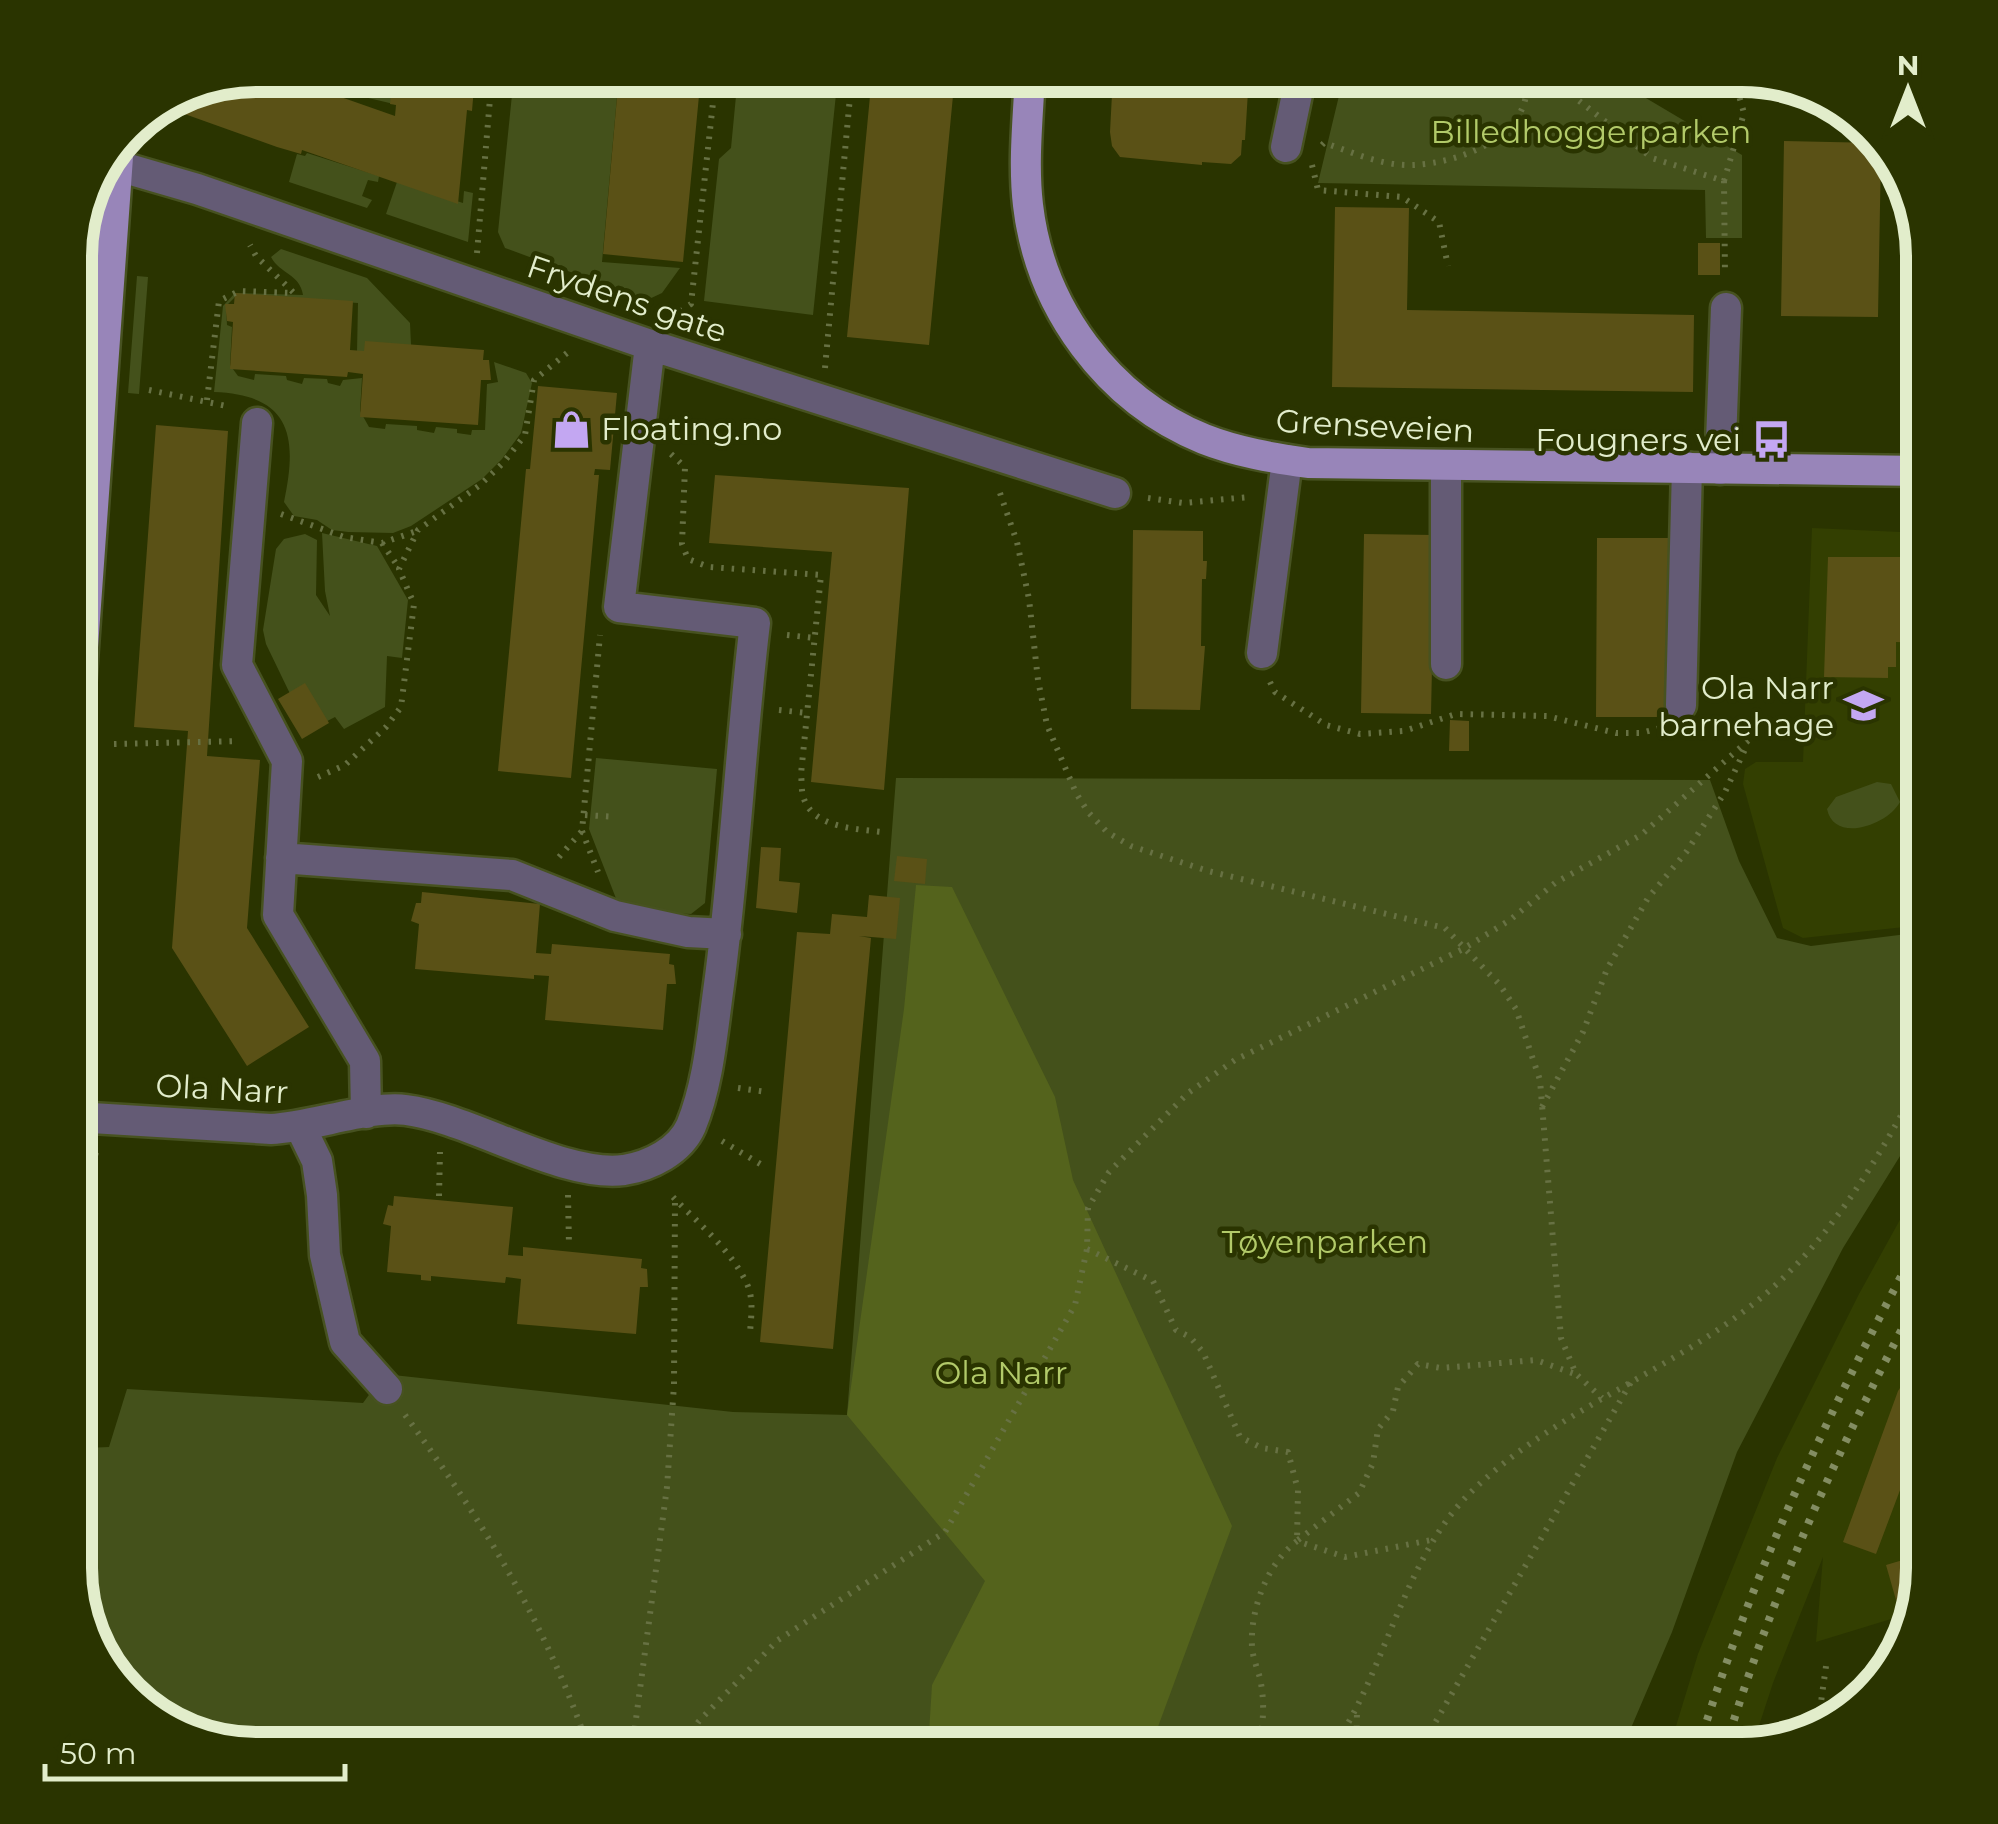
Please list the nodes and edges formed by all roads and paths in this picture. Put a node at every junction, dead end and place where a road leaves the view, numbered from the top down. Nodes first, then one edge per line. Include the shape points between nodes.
1 (491, 92) edge
2 (714, 92) edge
3 (850, 92) edge
4 (1029, 92) edge
5 (1301, 92) edge
6 (1525, 92) edge
7 (1568, 92) edge
8 (1738, 92) edge
9 (1299, 156) joint
10 (126, 157) edge
11 (118, 170) edge
12 (1724, 182) junction
13 (1318, 190) dead end
14 (243, 231) dead end
15 (477, 254) dead end
16 (1448, 266) dead end
17 (1726, 308) joint
18 (670, 319) dead end
19 (580, 343) dead end
20 (650, 345) junction
21 (825, 371) dead end
22 (149, 390) dead end
23 (207, 400) junction
24 (257, 423) joint
25 (986, 454) junction
26 (1287, 460) junction
27 (1446, 466) junction
28 (1687, 468) junction
29 (1720, 469) junction
30 (1905, 472) edge
31 (1253, 492) dead end
32 (1116, 493) joint
33 (250, 503) junction
34 (93, 520) edge
35 (418, 530) junction
36 (382, 543) junction
37 (400, 569) junction
38 (602, 616) dead end
39 (776, 634) dead end
40 (815, 638) dead end
41 (1262, 653) joint
42 (1446, 664) dead end
43 (1681, 704) joint
44 (769, 709) dead end
45 (807, 713) dead end
46 (276, 740) junction
47 (114, 744) dead end
48 (285, 791) junction
49 (585, 815) junction
50 (616, 817) dead end
51 (281, 858) junction
52 (537, 886) junction
53 (726, 934) junction
54 (1464, 949) junction
55 (1906, 1105) edge
56 (1542, 1106) junction
57 (366, 1113) junction
58 (93, 1118) edge
59 (692, 1122) junction
60 (300, 1128) junction
61 (96, 1146) dead end
62 (650, 1163) junction
63 (577, 1166) junction
64 (762, 1166) dead end
65 (93, 1178) edge
66 (674, 1198) junction
67 (568, 1246) dead end
68 (1087, 1248) junction
69 (750, 1333) dead end
70 (1576, 1374) junction
71 (1632, 1381) junction
72 (387, 1389) joint
73 (1602, 1398) junction
74 (1436, 1538) junction
75 (1297, 1540) junction
76 (1827, 1658) dead end
77 (1820, 1711) edge
78 (1357, 1712) junction
79 (584, 1731) edge
80 (634, 1731) edge
81 (692, 1731) edge
82 (1262, 1731) edge
83 (1344, 1731) edge
84 (1356, 1731) edge
85 (1430, 1731) edge

1 - 15 path
2 - 18 path via 691,304
3 - 21 path
4 - 26 main road, Grenseveien via 1026,171 1034,242 1062,313 1086,348 1118,386 1158,414 1203,439
5 - 9 street
6 - 9 path via 1508,128 1461,156 1414,165 1376,161 1324,142
7 - 12 path via 1652,158
8 - 12 path via 1744,113
10 - 20 street, Frydens gate via 197,189
11 - 34 main road
12 - 17 path
13 - 16 path via 1416,205 1438,222
14 - 23 path via 256,256 294,292 239,290 219,301
17 - 29 street
19 - 35 path via 534,380 525,435 503,464
20 - 25 street, Frydens gate
20 - 53 street via 619,607 755,623
22 - 23 path
23 - 24 path via 237,408
24 - 33 street
25 - 32 street, Frydens gate
25 - 54 path via 1016,542 1048,725 1076,793 1107,832 1208,872 1445,928
26 - 27 main road, Grenseveien
26 - 41 street
27 - 28 main road, Grenseveien
27 - 42 street
28 - 29 main road, Grenseveien
28 - 43 street
29 - 30 main road, Grenseveien
31 - 32 path via 1248,500 1183,503
33 - 36 path via 344,537
33 - 46 street via 237,665
35 - 36 path
35 - 37 path
36 - 37 path
37 - 48 path via 414,604 402,706 345,765
38 - 49 path
39 - 40 path
41 - 43 path via 1263,671 1276,692 1342,732 1404,731 1456,714 1547,716 1589,729 1641,733 1677,722
44 - 45 path
46 - 47 path
46 - 48 street via 287,761
48 - 51 street
49 - 50 path
49 - 52 path via 582,831
51 - 52 street via 512,876
51 - 57 street via 278,915 365,1061
52 - 53 street via 615,916
53 - 59 street via 710,1052
54 - 56 path via 1516,1009
54 - 56 path via 1641,834 1750,740 1725,792 1607,968 1584,1032
54 - 68 path via 1235,1060 1188,1093 1109,1172 1088,1208
55 - 71 path via 1841,1209 1798,1262 1753,1304
56 - 70 path via 1561,1338
57 - 60 street, Ola Narr
57 - 63 street, Ola Narr via 404,1109
58 - 60 street, Ola Narr
59 - 62 street via 675,1147
59 - 64 path
60 - 72 street via 317,1161 325,1255 345,1342
61 - 65 path
62 - 63 street, Ola Narr via 622,1170
62 - 66 path
63 - 67 path via 568,1194
66 - 69 path via 748,1286
66 - 80 path via 667,1487
68 - 75 path via 1154,1281 1176,1330 1203,1352 1240,1438 1288,1452 1298,1490
68 - 81 path via 1075,1305 944,1532 778,1640
70 - 73 path
70 - 75 path via 1536,1360 1418,1364 1398,1387 1393,1411 1378,1430 1359,1493
71 - 73 path
71 - 85 path
72 - 79 path via 466,1498 522,1592
73 - 74 path via 1493,1471
74 - 75 path via 1346,1557
74 - 78 path
75 - 82 path via 1270,1572 1252,1626
76 - 77 path
78 - 83 path
78 - 84 path

